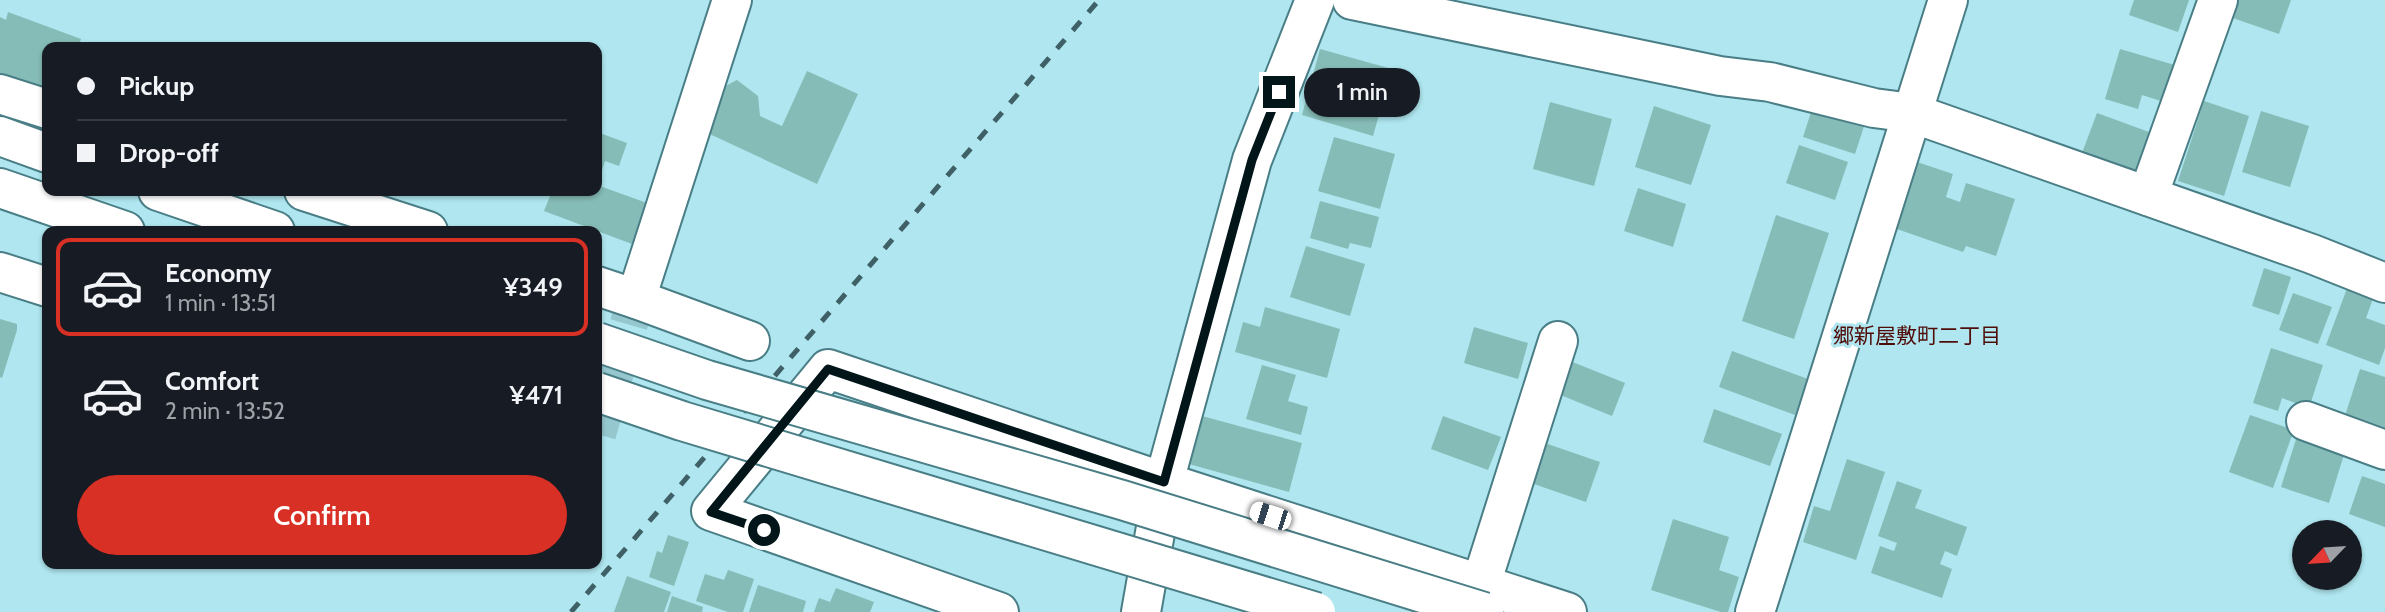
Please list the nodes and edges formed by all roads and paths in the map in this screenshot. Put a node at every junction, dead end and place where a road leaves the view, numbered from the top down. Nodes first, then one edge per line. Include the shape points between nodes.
1 (732, 0) edge
2 (1315, 0) edge
3 (1352, 0) edge
4 (1948, 0) edge
5 (2218, 0) edge
6 (0, 94) edge
7 (42, 107) edge
8 (1912, 113) junction
9 (0, 136) edge
10 (42, 151) edge
11 (0, 188) edge
12 (173, 196) edge
13 (320, 196) edge
14 (2148, 196) junction
15 (110, 226) edge
16 (260, 226) edge
17 (412, 226) edge
18 (0, 272) edge
19 (2385, 283) edge
20 (42, 285) edge
21 (602, 288) edge
22 (636, 299) junction
23 (750, 341) dead end
24 (1558, 341) dead end
25 (602, 344) edge
26 (602, 394) edge
27 (2306, 421) dead end
28 (2385, 450) edge
29 (1164, 482) junction
30 (1483, 598) edge
31 (999, 612) edge
32 (1141, 612) edge
33 (1316, 612) edge
34 (1567, 612) edge
35 (1755, 612) edge

1 - 22 street
2 - 29 street via 1252,160
3 - 8 street
4 - 8 street
5 - 14 street
6 - 7 street
8 - 14 street
8 - 35 street
9 - 10 street
11 - 15 street
12 - 16 street
13 - 17 street
14 - 19 street
18 - 20 street
21 - 22 street
22 - 23 street
24 - 30 street
25 - 30 street, bridge via 707,380 1122,500
26 - 33 street, bridge
27 - 28 street
29 - 30 street
29 - 31 street via 828,369 711,512
29 - 32 street
30 - 34 street

